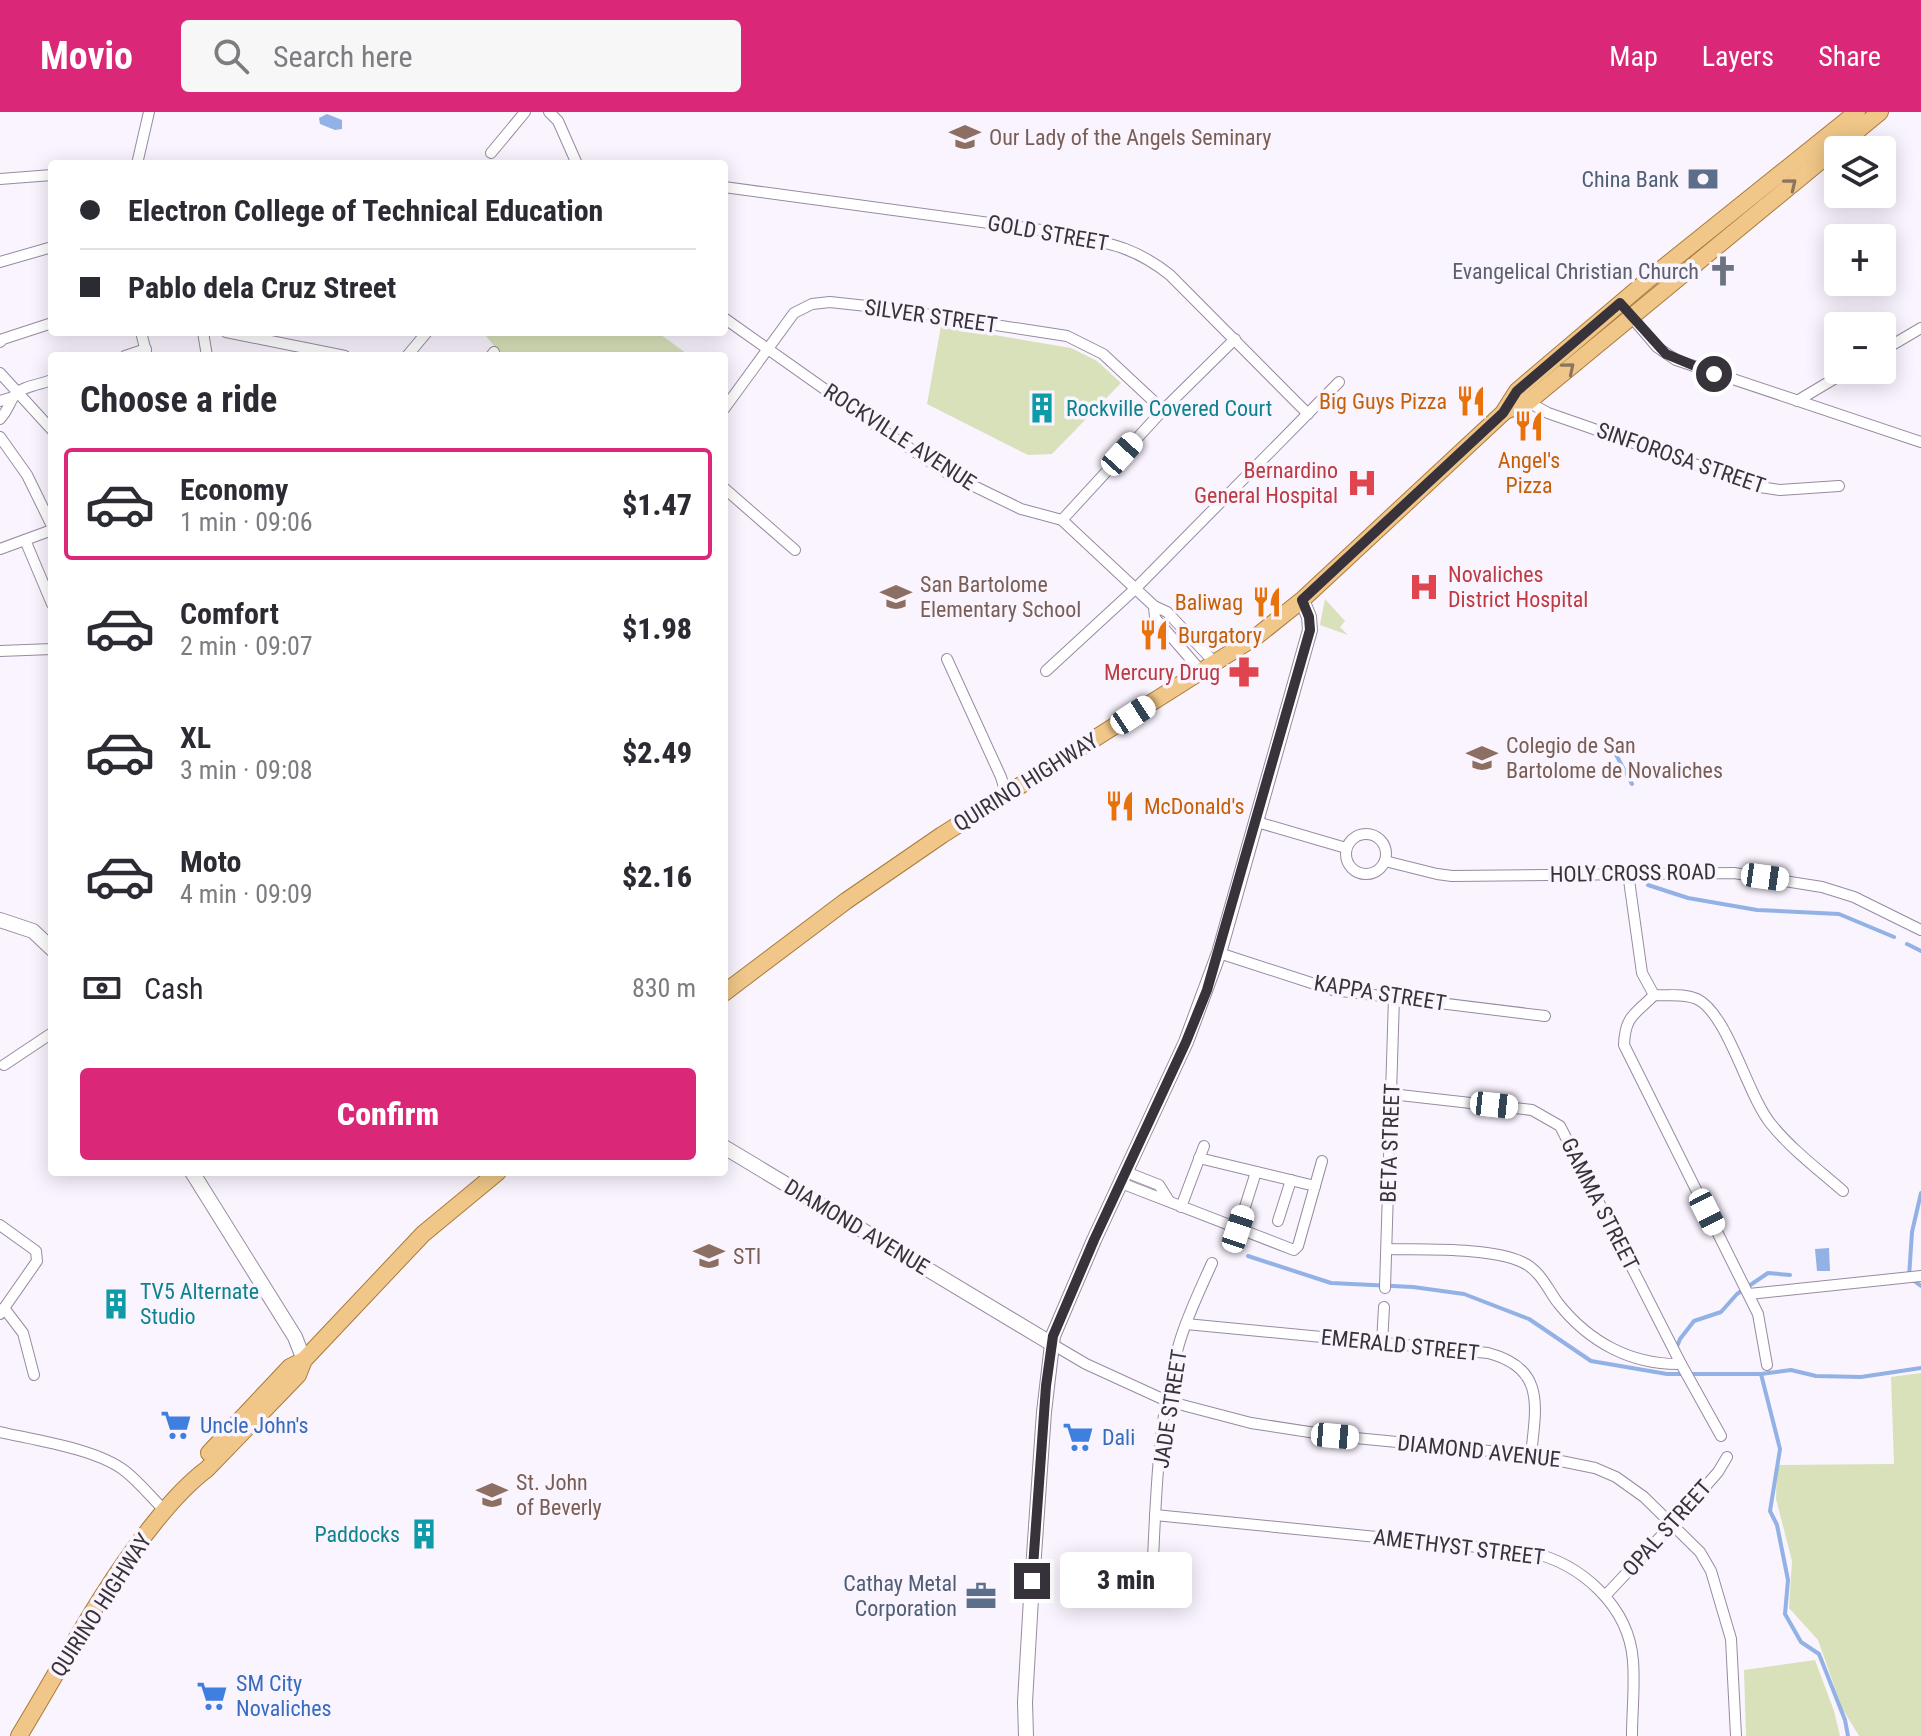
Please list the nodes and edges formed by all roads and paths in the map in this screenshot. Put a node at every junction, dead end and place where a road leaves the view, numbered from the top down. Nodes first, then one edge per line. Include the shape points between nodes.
1 (149, 112) edge
2 (525, 112) edge
3 (549, 112) edge
4 (1857, 112) edge
5 (1880, 112) edge
6 (491, 153) dead end
7 (138, 160) edge
8 (575, 160) edge
9 (48, 175) edge
10 (0, 179) edge
11 (728, 188) edge
12 (1758, 201) junction
13 (1715, 236) junction
14 (48, 248) edge
15 (0, 262) edge
16 (1649, 279) junction
17 (1660, 293) junction
18 (1626, 310) junction
19 (728, 321) edge
20 (48, 324) edge
21 (1921, 328) edge
22 (246, 336) edge
23 (424, 336) edge
24 (1235, 339) junction
25 (0, 342) edge
26 (1896, 343) edge
27 (768, 349) junction
28 (325, 352) edge
29 (410, 352) edge
30 (0, 373) edge
31 (48, 382) edge
32 (1339, 382) dead end
33 (1826, 384) edge
34 (15, 394) junction
35 (0, 401) edge
36 (1797, 401) junction
37 (1528, 402) junction
38 (728, 404) edge
39 (1163, 410) junction
40 (1505, 411) junction
41 (1308, 414) junction
42 (0, 419) edge
43 (48, 426) edge
44 (0, 437) edge
45 (1921, 442) edge
46 (1839, 486) dead end
47 (728, 491) edge
48 (48, 520) edge
49 (1062, 520) junction
50 (48, 530) edge
51 (25, 540) junction
52 (0, 549) edge
53 (795, 550) dead end
54 (1135, 589) junction
55 (48, 595) edge
56 (1302, 600) junction
57 (1154, 606) junction
58 (48, 649) edge
59 (0, 651) edge
60 (947, 659) dead end
61 (1208, 667) junction
62 (1046, 671) dead end
63 (1006, 794) junction
64 (1257, 822) junction
65 (1346, 848) junction
66 (1385, 861) junction
67 (1628, 873) junction
68 (0, 920) edge
69 (1921, 930) edge
70 (48, 944) edge
71 (1219, 953) junction
72 (728, 990) edge
73 (1654, 995) junction
74 (1394, 997) junction
75 (1545, 1016) dead end
76 (48, 1036) edge
77 (4, 1065) dead end
78 (1391, 1094) junction
79 (1204, 1146) dead end
80 (728, 1149) edge
81 (1199, 1158) junction
82 (1322, 1161) dead end
83 (1256, 1172) junction
84 (194, 1176) edge
85 (493, 1176) edge
86 (1123, 1178) junction
87 (1291, 1180) junction
88 (1315, 1186) junction
89 (1843, 1191) dead end
90 (1176, 1205) junction
91 (1278, 1221) dead end
92 (0, 1225) edge
93 (1238, 1229) junction
94 (1387, 1249) junction
95 (1212, 1263) dead end
96 (1921, 1276) edge
97 (1385, 1288) dead end
98 (1749, 1294) junction
99 (1384, 1307) dead end
100 (2, 1311) edge
101 (1186, 1324) junction
102 (1382, 1343) junction
103 (1052, 1344) junction
104 (304, 1360) junction
105 (1681, 1364) junction
106 (1767, 1365) dead end
107 (34, 1375) dead end
108 (1167, 1401) junction
109 (0, 1432) edge
110 (1721, 1436) dead end
111 (1531, 1455) junction
112 (1727, 1457) dead end
113 (165, 1511) junction
114 (1155, 1515) junction
115 (1672, 1525) junction
116 (1153, 1560) dead end
117 (1605, 1596) junction
118 (19, 1736) edge
119 (1026, 1736) edge
120 (1632, 1736) edge
121 (1736, 1736) edge

1 - 7 street
2 - 6 street
3 - 8 street
4 - 12 main road, QUIRINO HIGHWAY
12 -> 5 main road, QUIRINO HIGHWAY
9 - 10 street
11 - 24 street, GOLD STREET via 1117,245 1147,256
12 - 13 main road, QUIRINO HIGHWAY
13 - 16 main road, QUIRINO HIGHWAY
13 - 17 main road, QUIRINO HIGHWAY
14 - 15 street
16 - 17 main road
16 - 18 main road, QUIRINO HIGHWAY
17 - 18 main road, QUIRINO HIGHWAY
18 - 36 street via 1657,347 1676,360
37 -> 18 main road, QUIRINO HIGHWAY
18 - 40 main road, QUIRINO HIGHWAY via 1517,391
19 - 27 street, ROCKVILLE AVENUE
20 - 25 street
21 - 26 street
22 - 28 street
23 - 29 street
24 - 39 street
24 - 41 street, GOLD STREET
27 - 38 street, SILVER STREET
27 - 39 street, SILVER STREET via 794,313 812,304 939,316 1067,336 1103,354
27 - 49 street, ROCKVILLE AVENUE via 947,473 1021,509
30 - 34 street
31 - 34 street
32 - 41 street
33 - 36 street
34 - 35 street
34 - 42 street
34 - 43 street
36 - 45 street
37 - 40 main road, QUIRINO HIGHWAY
37 - 46 street, SINFOROSA STREET via 1760,487
39 - 49 street
40 - 56 main road, QUIRINO HIGHWAY
41 - 54 street
44 - 48 street via 27,475
47 - 53 street
49 - 54 street, ROCKVILLE AVENUE
50 - 51 street
51 - 52 street
51 - 55 street
54 - 57 street, ROCKVILLE AVENUE
54 - 62 street
56 - 61 main road, QUIRINO HIGHWAY
56 - 64 street via 1310,630
57 - 61 street, ROCKVILLE AVENUE via 1167,612
57 - 61 street, ROCKVILLE AVENUE via 1155,618
58 - 59 street
60 - 63 street
61 - 63 main road, QUIRINO HIGHWAY
63 - 72 main road, QUIRINO HIGHWAY via 846,901
64 - 65 street
64 - 71 street
65 - 66 street via 1351,868 1363,874 1377,872
65 - 66 street via 1361,834 1375,836 1385,846
66 - 67 street, HOLY CROSS ROAD via 1452,876
67 - 69 street, HOLY CROSS ROAD via 1734,873 1795,881 1854,897
67 - 73 street via 1642,973
68 - 70 street via 33,931
71 - 74 street, KAPPA STREET via 1333,990
71 - 86 street via 1186,1042
73 - 89 street via 1683,995 1705,1004 1772,1126
73 - 98 street via 1626,1023 1624,1045
74 - 75 street, KAPPA STREET
74 - 78 street, BETA STREET
76 - 77 street
78 - 94 street, BETA STREET
78 - 105 street, GAMMA STREET via 1532,1110 1560,1126
79 - 81 street
80 - 103 street, DIAMOND AVENUE
81 - 83 street
81 - 90 street
82 - 88 street
83 - 87 street
83 - 93 street
84 - 104 street via 295,1337
85 - 104 main road, QUIRINO HIGHWAY via 423,1234
86 - 90 street via 1159,1185
86 - 103 street
87 - 88 street
87 - 91 street
88 - 93 street via 1294,1250
90 - 93 street
92 - 100 street via 38,1255
94 - 97 street, BETA STREET
94 - 105 street via 1491,1254 1520,1261 1544,1281 1571,1318 1611,1348 1635,1359
95 - 101 street, JADE STREET
96 - 98 street
98 - 106 street
99 - 102 street
100 - 107 street via 23,1333
101 - 102 street, EMERALD STREET
101 - 108 street, JADE STREET
102 - 111 street, EMERALD STREET via 1488,1353 1516,1364 1534,1388 1536,1400
103 - 108 street, DIAMOND AVENUE
103 - 119 street via 1031,1598
104 - 113 main road, QUIRINO HIGHWAY via 290,1367 232,1427
105 - 110 street, GAMMA STREET
108 - 111 street, DIAMOND AVENUE via 1251,1423 1335,1436
108 - 114 street, JADE STREET
109 - 113 street via 114,1464
111 - 115 street, DIAMOND AVENUE via 1616,1477
112 - 115 street, OPAL STREET
113 - 118 main road, QUIRINO HIGHWAY via 133,1550
114 - 116 street, JADE STREET
114 - 117 street, AMETHYST STREET via 1529,1552 1581,1573
115 - 117 street, OPAL STREET
115 - 121 street, DIAMOND AVENUE via 1700,1552 1723,1605 1731,1639
117 - 120 street, AMETHYST STREET via 1629,1638

